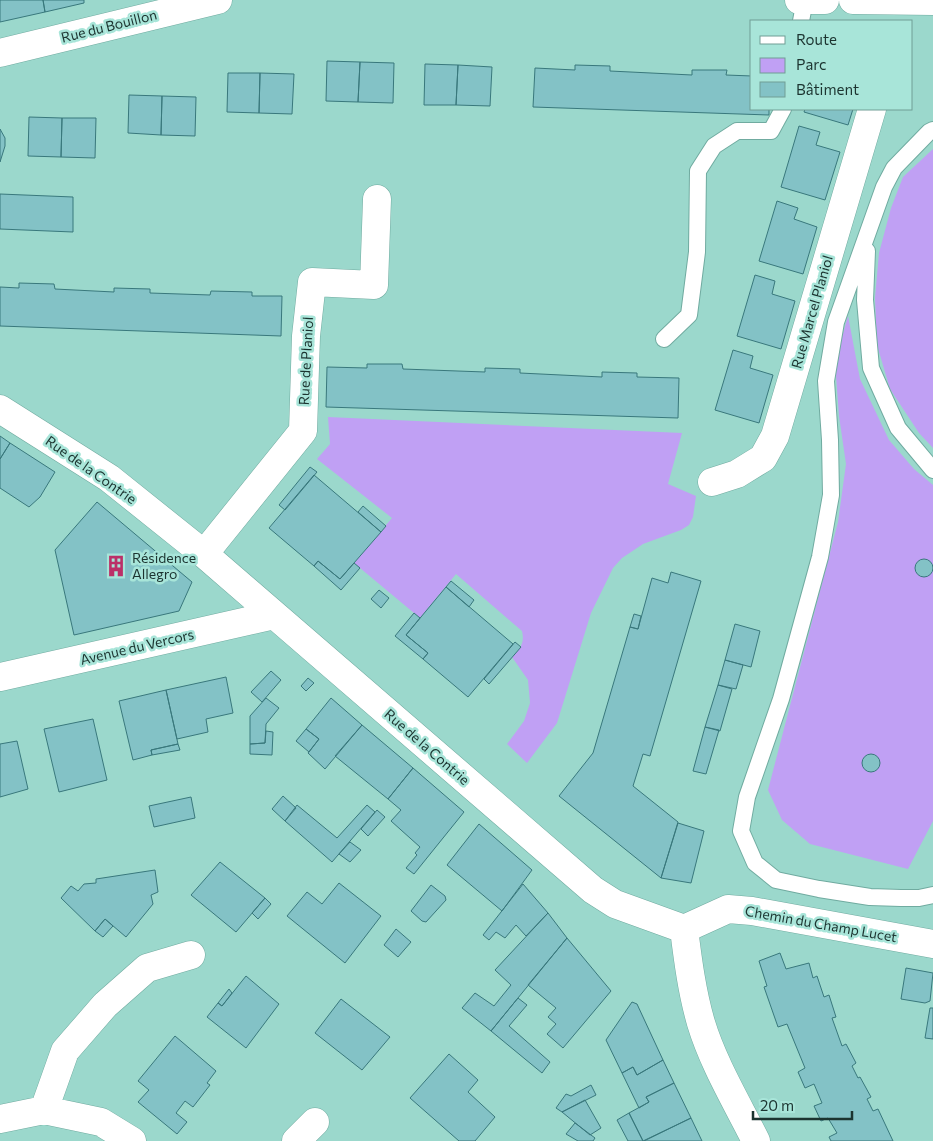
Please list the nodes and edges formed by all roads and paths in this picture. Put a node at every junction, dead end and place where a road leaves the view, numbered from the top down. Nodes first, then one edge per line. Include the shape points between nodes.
1 (218, 0) edge
2 (799, 0) edge
3 (805, 0) edge
4 (825, 0) edge
5 (853, 0) edge
6 (874, 0) edge
7 (933, 1) edge
8 (901, 11) edge
9 (801, 20) edge
10 (0, 53) edge
11 (783, 110) edge
12 (872, 110) edge
13 (933, 130) edge
14 (377, 199) dead end
15 (868, 234) junction
16 (664, 339) dead end
17 (0, 409) edge
18 (933, 470) edge
19 (712, 482) dead end
20 (204, 554) junction
21 (274, 615) junction
22 (0, 677) edge
23 (933, 895) edge
24 (684, 929) junction
25 (933, 944) edge
26 (191, 955) dead end
27 (44, 1110) junction
28 (0, 1119) edge
29 (315, 1122) dead end
30 (132, 1141) edge
31 (296, 1141) edge
32 (756, 1141) edge

1 - 10 street, Rue du Bouillon
2 - 3 street
3 - 4 street
3 - 9 lane
5 - 6 street
6 - 8 street
7 - 8 street
11 - 16 lane via 771,132 737,131 714,146 698,171 697,252 689,315
12 - 19 street, Rue Marcel Planiol via 775,436 763,458 737,474
13 - 15 lane via 894,168
14 - 20 street, Rue de Planiol via 374,286 312,282 306,336 303,431
15 - 18 lane via 864,300 871,368 898,428
15 - 23 lane via 836,322 826,381 831,495 820,557 781,699 747,797 741,831 755,863 776,880 870,897 918,898
17 - 20 street, Rue de la Contrie via 109,478
20 - 21 street, Rue de la Contrie
21 - 22 street, Avenue du Vercors
21 - 24 street, Rue de la Contrie via 594,890 615,904
24 - 25 street, Chemin du Champ Lucet via 728,909
24 - 32 street via 691,984 702,1024
26 - 27 street via 146,968 105,1005 65,1051
27 - 28 street
27 - 30 street via 101,1122
29 - 31 street

